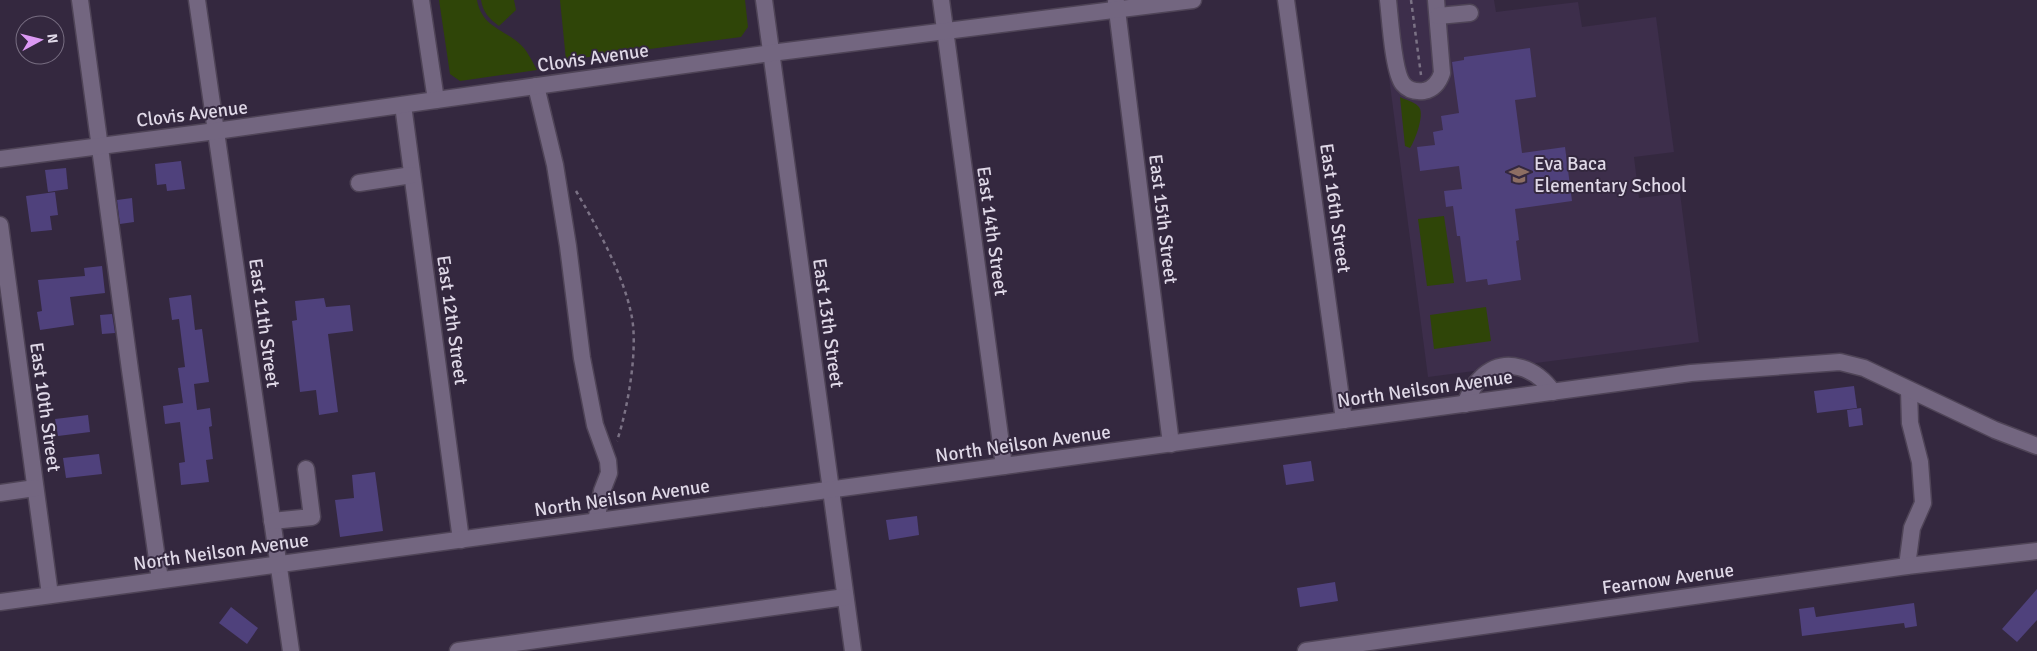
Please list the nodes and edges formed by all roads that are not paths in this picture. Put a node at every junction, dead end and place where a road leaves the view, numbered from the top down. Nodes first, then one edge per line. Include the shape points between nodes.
1 (80, 0) edge
2 (197, 0) edge
3 (421, 0) edge
4 (764, 0) edge
5 (941, 0) edge
6 (1193, 0) edge
7 (1286, 0) edge
8 (1388, 0) edge
9 (1116, 5) edge
10 (1437, 8) edge
11 (1470, 13) dead end
12 (945, 31) junction
13 (771, 53) junction
14 (536, 86) junction
15 (436, 100) junction
16 (403, 105) junction
17 (216, 131) junction
18 (100, 146) junction
19 (0, 159) edge
20 (412, 175) junction
21 (360, 183) dead end
22 (0, 225) edge
23 (1909, 390) junction
24 (1553, 392) junction
25 (1465, 404) junction
26 (1344, 420) junction
27 (1171, 444) junction
28 (2037, 446) edge
29 (1004, 466) junction
30 (306, 468) dead end
31 (35, 488) junction
32 (831, 490) junction
33 (0, 493) edge
34 (596, 521) junction
35 (272, 522) junction
36 (461, 540) junction
37 (2037, 550) edge
38 (278, 564) junction
39 (1907, 566) junction
40 (160, 580) junction
41 (50, 595) junction
42 (845, 597) junction
43 (0, 602) edge
44 (291, 651) edge
45 (458, 651) edge
46 (853, 651) edge
47 (1306, 651) edge

1 - 18 street
2 - 17 street, East 11th Street
3 - 15 street
4 - 13 street, East 13th Street
5 - 12 street, East 14th Street
6 - 9 street, Clovis Avenue
7 - 26 street, East 16th Street
8 - 10 street via 1397,73 1409,89 1423,91 1439,82 1442,73
9 - 12 street, Clovis Avenue
9 - 27 street, East 15th Street
10 - 11 street
12 - 13 street, Clovis Avenue
12 - 29 street, East 14th Street
13 - 14 street, Clovis Avenue
13 - 32 street, East 13th Street
14 - 15 street, Clovis Avenue
14 - 34 street via 568,246 582,358 595,425 608,461 609,473
15 - 16 street, Clovis Avenue
16 - 17 street, Clovis Avenue
16 - 20 street, East 12th Street
17 - 18 street, Clovis Avenue
17 - 35 street, East 11th Street
18 - 19 street, Clovis Avenue
18 - 40 street
20 - 21 street
20 - 36 street, East 12th Street
22 - 31 street, East 10th Street
23 - 24 street, North Neilson Avenue via 1864,368 1840,362 1691,374
23 - 28 street, North Neilson Avenue
23 - 39 street via 1910,423 1920,462 1923,503 1912,528
24 - 25 street, North Neilson Avenue
24 - 25 street via 1531,370 1500,366 1479,379
25 - 26 street, North Neilson Avenue
26 - 27 street, North Neilson Avenue
27 - 29 street, North Neilson Avenue
29 - 32 street, North Neilson Avenue
30 - 35 street via 312,517
31 - 33 street
31 - 41 street, East 10th Street
32 - 34 street, North Neilson Avenue
32 - 42 street, East 13th Street
34 - 36 street, North Neilson Avenue
35 - 38 street, East 11th Street
36 - 38 street, North Neilson Avenue
37 - 39 street, Fearnow Avenue
38 - 40 street, North Neilson Avenue
38 - 44 street, East 11th Street
39 - 47 street, Fearnow Avenue
40 - 41 street, North Neilson Avenue
41 - 43 street, North Neilson Avenue
42 - 45 street
42 - 46 street, East 13th Street

